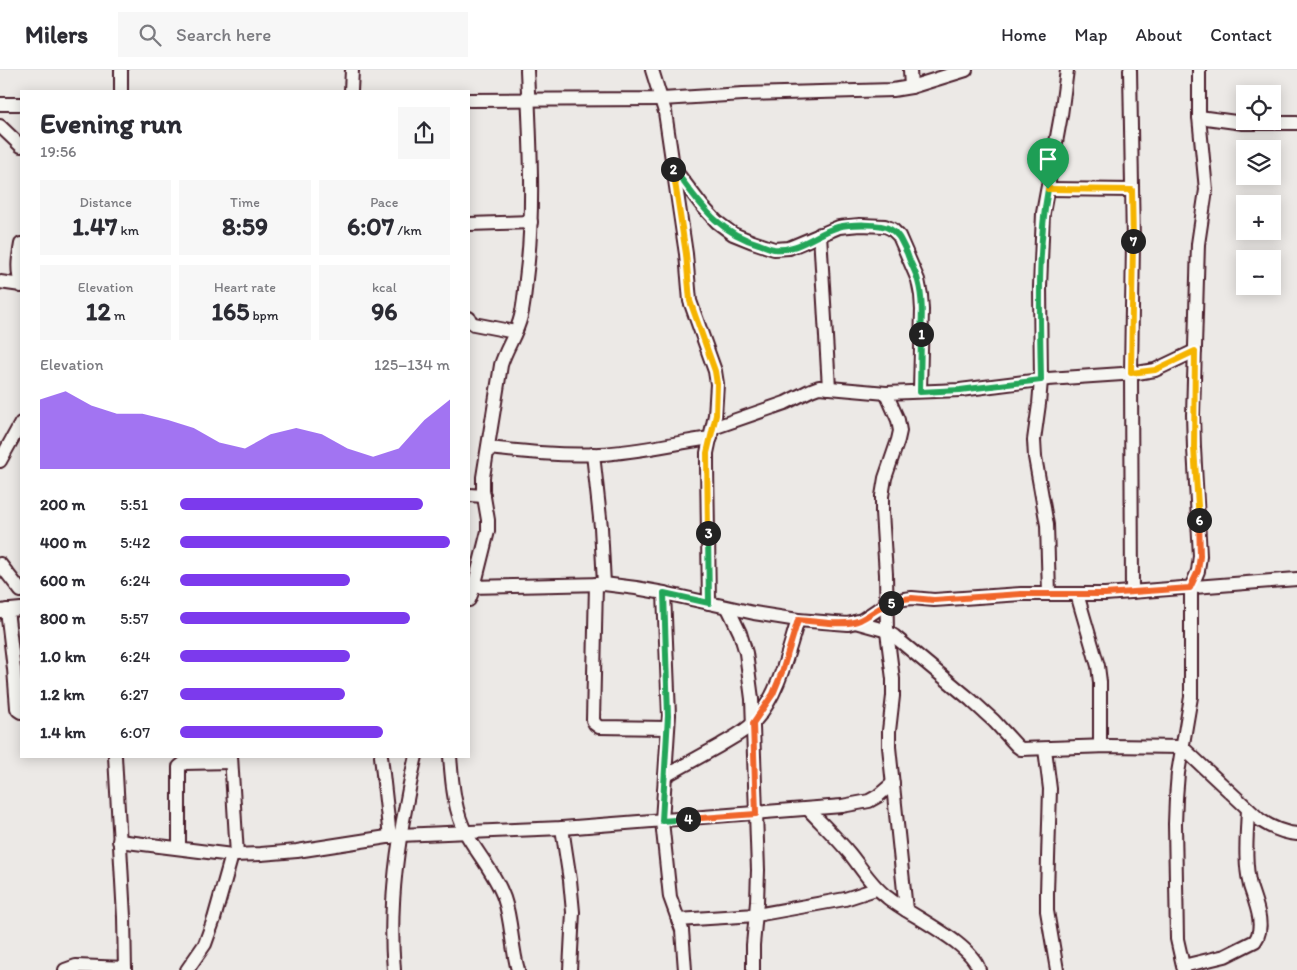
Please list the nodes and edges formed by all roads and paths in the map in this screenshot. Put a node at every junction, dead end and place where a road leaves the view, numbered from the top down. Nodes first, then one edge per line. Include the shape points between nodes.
1 (121, 70) edge
2 (352, 70) edge
3 (527, 70) edge
4 (652, 70) edge
5 (910, 70) edge
6 (966, 70) edge
7 (1067, 70) edge
8 (1130, 70) edge
9 (1199, 70) edge
10 (911, 88) junction
11 (121, 90) edge
12 (351, 90) edge
13 (529, 99) junction
14 (662, 99) junction
15 (470, 100) edge
16 (0, 104) edge
17 (20, 104) edge
18 (1199, 117) junction
19 (1297, 123) edge
20 (0, 126) edge
21 (20, 145) edge
22 (673, 168) junction
23 (1048, 189) junction
24 (1132, 190) junction
25 (531, 222) junction
26 (470, 224) edge
27 (820, 234) junction
28 (20, 250) edge
29 (20, 281) edge
30 (0, 282) edge
31 (20, 285) edge
32 (470, 322) edge
33 (515, 332) junction
34 (1195, 351) junction
35 (1131, 373) junction
36 (1041, 380) junction
37 (829, 388) junction
38 (920, 392) junction
39 (886, 393) junction
40 (20, 425) edge
41 (712, 433) junction
42 (488, 448) junction
43 (593, 454) junction
44 (0, 461) edge
45 (470, 495) edge
46 (484, 496) junction
47 (0, 564) edge
48 (1297, 579) edge
49 (600, 584) junction
50 (471, 587) edge
51 (1190, 588) junction
52 (20, 590) edge
53 (1132, 592) junction
54 (664, 593) junction
55 (1049, 594) junction
56 (1077, 594) junction
57 (709, 603) junction
58 (886, 604) junction
59 (728, 608) junction
60 (20, 609) edge
61 (4, 610) edge
62 (798, 620) junction
63 (856, 622) junction
64 (886, 632) junction
65 (20, 711) edge
66 (753, 723) junction
67 (668, 728) junction
68 (1100, 746) junction
69 (1182, 747) junction
70 (1045, 748) junction
71 (115, 758) edge
72 (381, 758) edge
73 (415, 758) edge
74 (450, 758) edge
75 (231, 759) edge
76 (665, 776) junction
77 (893, 783) junction
78 (808, 809) junction
79 (1248, 809) junction
80 (756, 814) junction
81 (662, 821) junction
82 (562, 828) junction
83 (466, 833) junction
84 (1297, 834) edge
85 (395, 836) junction
86 (119, 841) junction
87 (179, 848) junction
88 (235, 855) junction
89 (876, 888) junction
90 (906, 910) junction
91 (756, 915) junction
92 (678, 920) junction
93 (1183, 968) edge
94 (125, 969) edge
95 (64, 970) edge
96 (187, 970) edge
97 (394, 970) edge
98 (518, 970) edge
99 (570, 970) edge
100 (685, 970) edge
101 (753, 970) edge
102 (979, 970) edge
103 (1057, 970) edge

1 - 11 street
2 - 12 street
3 - 13 street
4 - 14 street
5 - 10 street
6 - 10 street
7 - 23 street
8 - 24 street
9 - 18 street
10 - 14 street
13 - 14 street
13 - 15 street
13 - 25 street
14 - 22 street
16 - 17 street
18 - 19 street via 1243,123
18 - 34 street via 1206,190 1198,244
20 - 21 street
22 - 27 street via 703,207 733,234 774,249 799,245
22 - 41 street via 690,301 717,384
23 - 24 street
23 - 36 street via 1043,213 1040,288
24 - 35 street
25 - 26 street
25 - 33 street via 521,316
27 - 37 street
27 - 38 street via 839,227 860,225 886,226 899,236 921,295
28 - 29 street
30 - 31 street
32 - 33 street
33 - 42 street via 501,365
34 - 35 street via 1155,370
34 - 51 street via 1194,448 1200,556 1198,571
35 - 36 street
35 - 53 street
36 - 38 street
36 - 55 street via 1034,458 1047,525
37 - 39 street
37 - 41 street via 811,390
38 - 39 street
39 - 58 street via 900,431 882,496
40 - 44 street
41 - 43 street via 632,450
41 - 57 street via 707,453
42 - 43 street via 544,454
42 - 46 street via 483,477
43 - 49 street via 601,527
45 - 46 street
46 - 50 street via 488,531
47 - 52 street
48 - 51 street
49 - 50 street
49 - 54 street
49 - 67 street via 593,720 599,727
51 - 53 street
51 - 69 street via 1191,691
53 - 56 street
54 - 57 street
54 - 67 street
55 - 56 street
55 - 58 street via 934,600 912,598
56 - 68 street via 1098,666
57 - 59 street
58 - 63 street
58 - 64 street
59 - 62 street
59 - 66 street via 746,653
60 - 61 street
61 - 65 street
62 - 63 street
62 - 66 street via 773,694
63 - 64 street
64 - 70 street via 971,700 1021,749
64 - 77 street via 893,679 889,731
66 - 76 street
66 - 80 street
67 - 76 street
68 - 69 street
68 - 70 street
69 - 79 street
69 - 93 street via 1175,824 1177,939
70 - 103 street via 1050,789 1047,911
71 - 86 street
72 - 85 street
73 - 85 street
74 - 83 street via 458,810
75 - 87 street via 184,763 179,767
75 - 88 street
76 - 81 street
77 - 78 street via 870,801
77 - 90 street
78 - 80 street
78 - 89 street
79 - 84 street via 1272,828
79 - 93 street via 1246,862 1259,919 1258,937 1225,956
80 - 81 street
80 - 91 street
81 - 82 street
81 - 92 street via 670,897
82 - 83 street
82 - 99 street via 573,912
83 - 85 street
83 - 98 street via 503,896
85 - 88 street via 297,851
85 - 97 street via 392,902
86 - 87 street
86 - 94 street
87 - 88 street
88 - 96 street via 205,944
89 - 90 street
89 - 91 street via 845,899
90 - 102 street via 952,939 971,956
91 - 92 street
91 - 101 street
92 - 100 street via 683,936
94 - 95 street via 76,966

